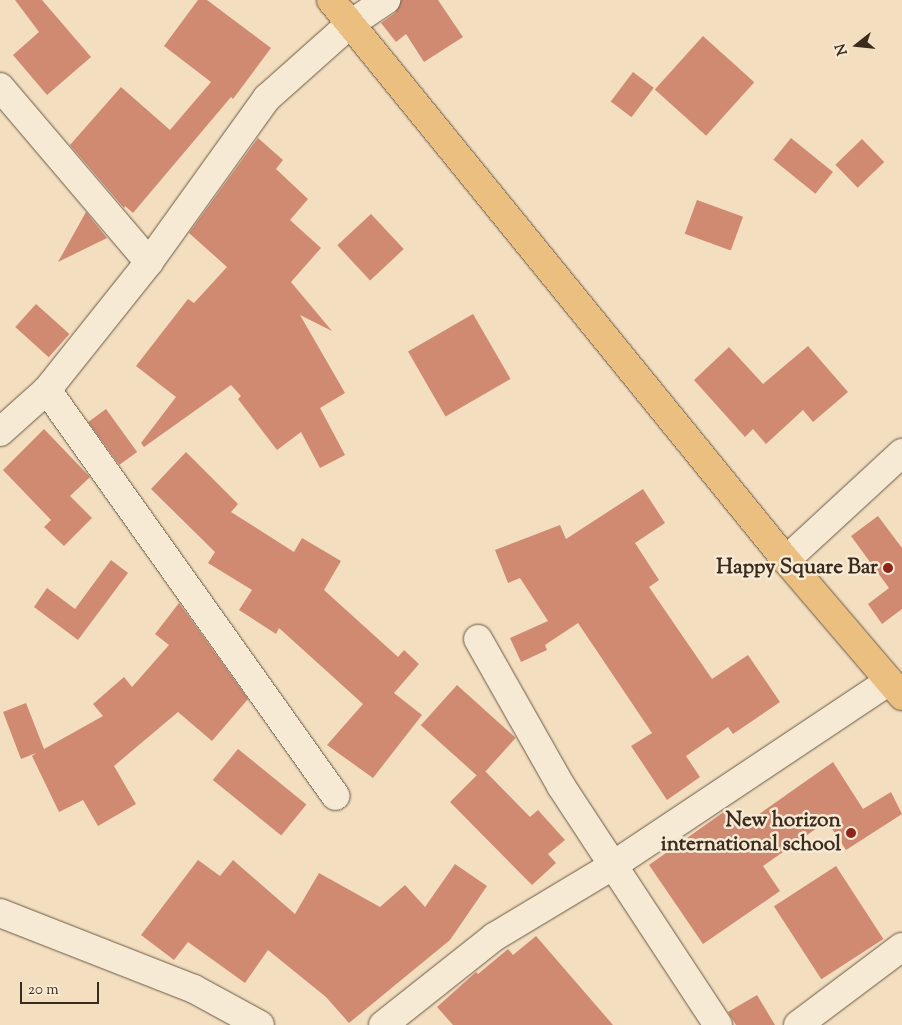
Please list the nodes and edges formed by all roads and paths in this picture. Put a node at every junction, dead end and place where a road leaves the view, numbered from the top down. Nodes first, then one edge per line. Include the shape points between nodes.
1 (331, 0) edge
2 (386, 0) edge
3 (349, 25) junction
4 (0, 87) edge
5 (149, 262) junction
6 (47, 390) junction
7 (0, 432) edge
8 (902, 453) edge
9 (786, 560) junction
10 (478, 639) dead end
11 (895, 688) edge
12 (336, 796) dead end
13 (612, 866) junction
14 (0, 913) edge
15 (902, 947) edge
16 (260, 1025) edge
17 (383, 1025) edge
18 (718, 1025) edge
19 (798, 1025) edge

1 - 3 highway
2 - 3 street
3 - 5 street via 267,98
3 - 9 highway
4 - 5 street
5 - 6 street
6 - 7 street
6 - 12 street
8 - 9 street
9 - 11 highway
10 - 13 street via 560,786
11 - 13 street
13 - 17 street via 494,937
13 - 18 street
14 - 16 street via 194,989
15 - 19 street

